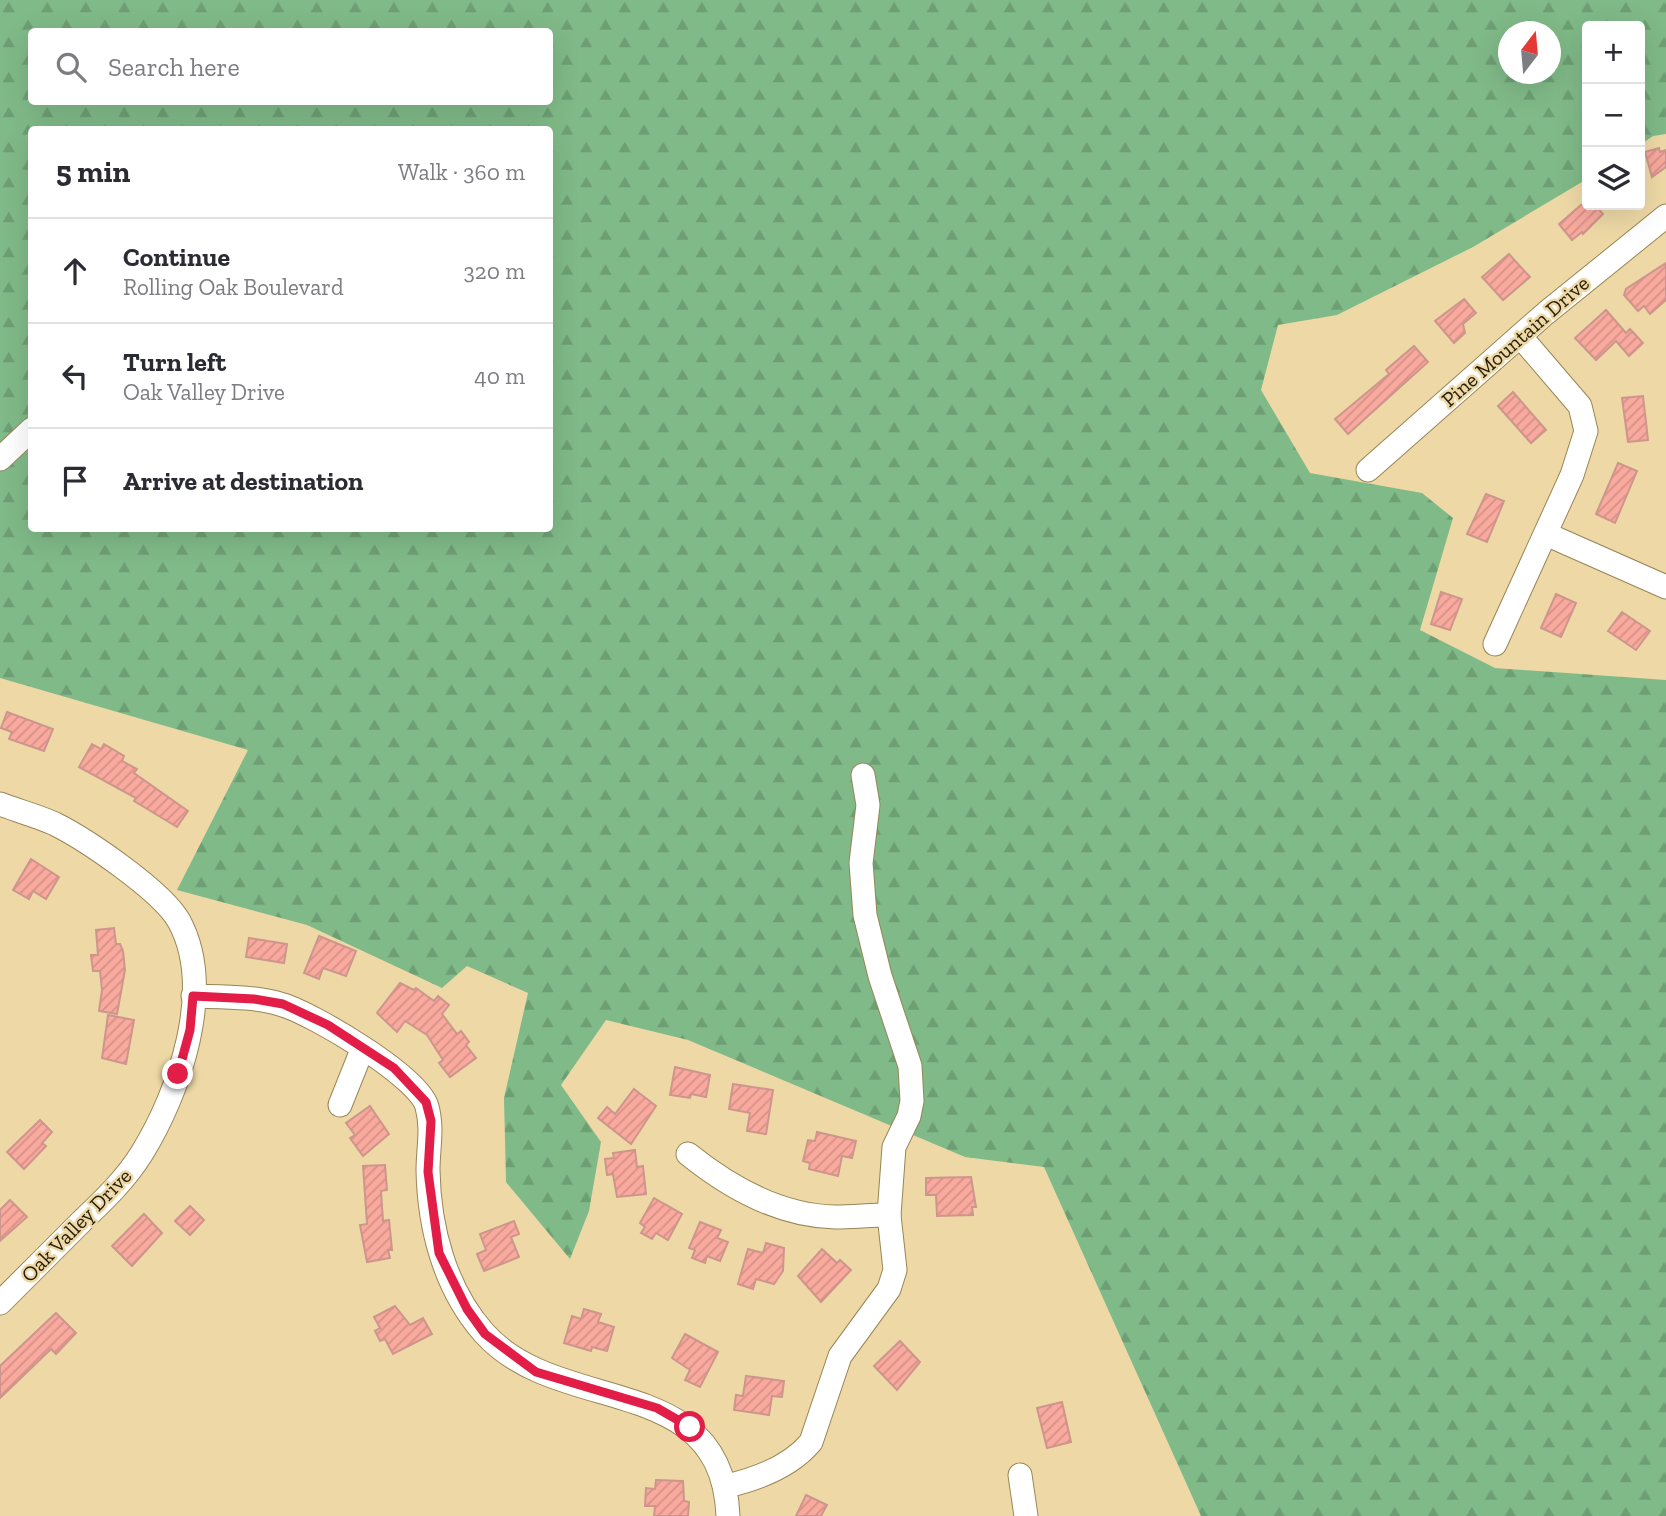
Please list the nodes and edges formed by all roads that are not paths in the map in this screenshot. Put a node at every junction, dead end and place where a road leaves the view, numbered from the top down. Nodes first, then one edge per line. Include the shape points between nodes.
1 (1666, 216) edge
2 (1520, 336) junction
3 (28, 433) edge
4 (0, 459) edge
5 (1368, 470) dead end
6 (1546, 534) junction
7 (1666, 587) edge
8 (1495, 643) dead end
9 (863, 775) dead end
10 (0, 804) edge
11 (193, 996) junction
12 (362, 1050) junction
13 (340, 1105) dead end
14 (688, 1154) dead end
15 (889, 1216) junction
16 (0, 1303) edge
17 (1020, 1475) dead end
18 (727, 1486) junction
19 (728, 1516) edge
20 (1026, 1516) edge

1 - 2 street, Pine Mountain Drive
2 - 5 street, Pine Mountain Drive
2 - 6 street via 1580,406 1586,431
3 - 4 street
6 - 7 street
6 - 8 street
9 - 15 street via 868,805 861,863 864,915 910,1066 910,1108 894,1147
10 - 11 street, Oak Valley Drive via 55,824 165,903 180,923 190,955
11 - 12 street via 283,1004 328,1025
11 - 16 street, Oak Valley Drive via 178,1074 142,1153 116,1187
12 - 13 street
12 - 18 street via 394,1068 426,1102 431,1121 428,1172 439,1253 485,1334 536,1372 657,1408 690,1427
14 - 15 street via 755,1198 783,1209 833,1217
15 - 18 street via 895,1270 888,1289 840,1356 811,1441 766,1474
17 - 20 street
18 - 19 street

